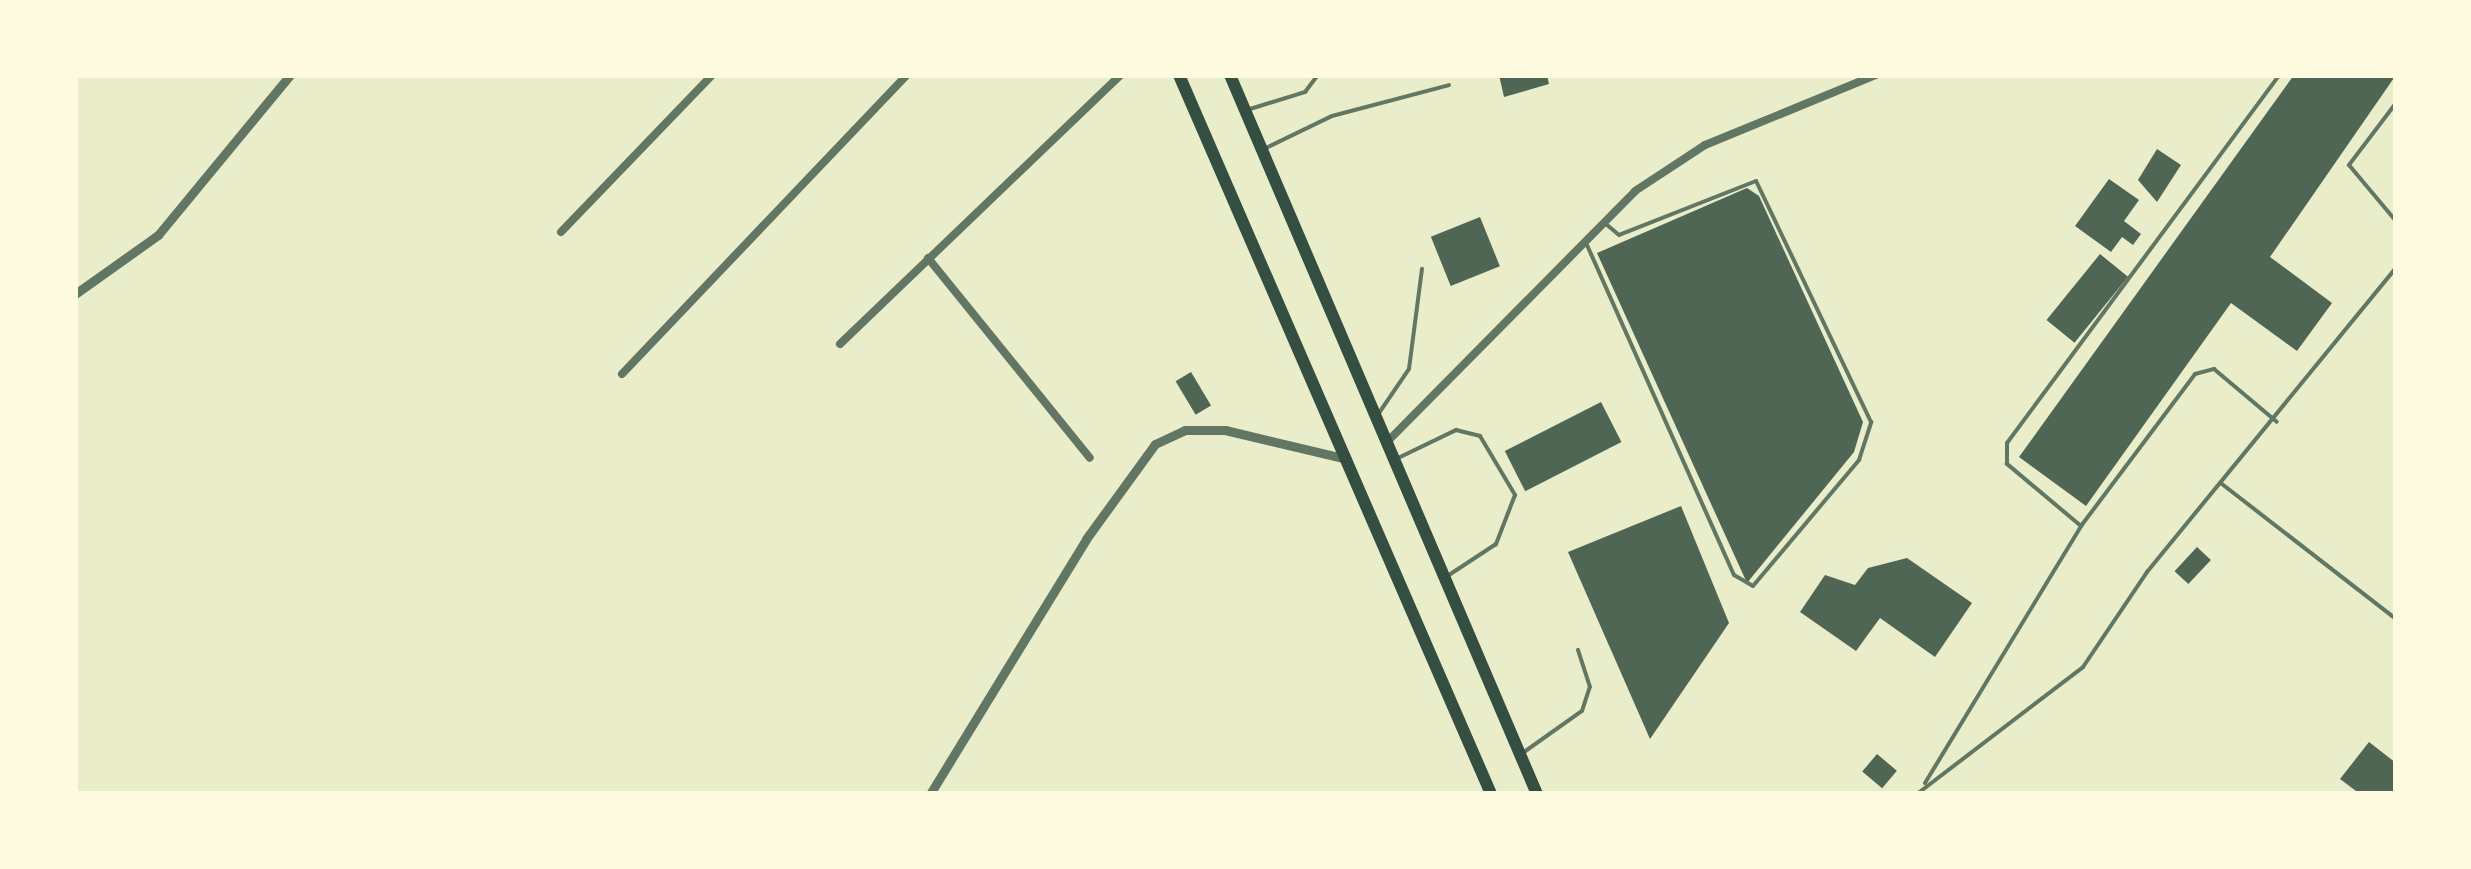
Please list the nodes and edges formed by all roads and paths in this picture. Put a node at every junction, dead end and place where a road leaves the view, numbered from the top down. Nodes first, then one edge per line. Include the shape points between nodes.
1 (290, 75) edge
2 (712, 75) edge
3 (907, 75) edge
4 (1121, 75) edge
5 (1179, 75) edge
6 (1230, 75) edge
7 (1318, 75) edge
8 (1876, 75) edge
9 (2279, 75) edge
10 (1448, 85) dead end
11 (2396, 102) edge
12 (1245, 110) junction
13 (1262, 150) junction
14 (2396, 221) edge
15 (1604, 222) junction
16 (561, 232) dead end
17 (1584, 240) junction
18 (928, 258) junction
19 (2396, 268) edge
20 (1422, 269) dead end
21 (75, 294) edge
22 (840, 344) dead end
23 (622, 374) dead end
24 (1377, 415) junction
25 (2277, 422) junction
26 (1388, 441) junction
27 (1090, 458) dead end
28 (1346, 459) junction
29 (1396, 459) junction
30 (2222, 484) junction
31 (2081, 526) junction
32 (1446, 577) junction
33 (2396, 619) edge
34 (1578, 650) dead end
35 (1520, 754) junction
36 (1924, 784) junction
37 (930, 794) edge
38 (1491, 794) edge
39 (1537, 794) edge
40 (1918, 794) edge

1 - 21 street via 158,236
2 - 16 street
3 - 23 street
4 - 18 street
5 - 28 highway
6 - 12 highway
7 - 12 lane via 1305,92
8 - 15 street via 1705,145
9 - 31 lane via 2007,443 2007,464
10 - 13 lane via 1332,116
11 - 14 lane via 2349,165
12 - 13 highway
13 - 24 highway
15 - 17 street
15 - 17 lane via 1619,235 1756,182 1871,422 1859,460 1754,586 1734,575
17 - 26 street
18 - 22 street
18 - 27 street
19 - 25 lane
20 - 24 lane via 1409,369
24 - 26 highway
25 - 30 lane
25 - 31 lane via 2204,367
26 - 29 highway
28 - 37 street via 1225,430 1185,430 1155,444 1086,539
28 - 38 highway
29 - 32 highway
29 - 32 lane via 1456,430 1480,436 1515,495 1496,544
30 - 33 lane
30 - 36 lane via 2083,668
31 - 36 lane
32 - 35 highway
34 - 35 lane via 1590,687 1582,710
35 - 39 highway
36 - 40 lane

